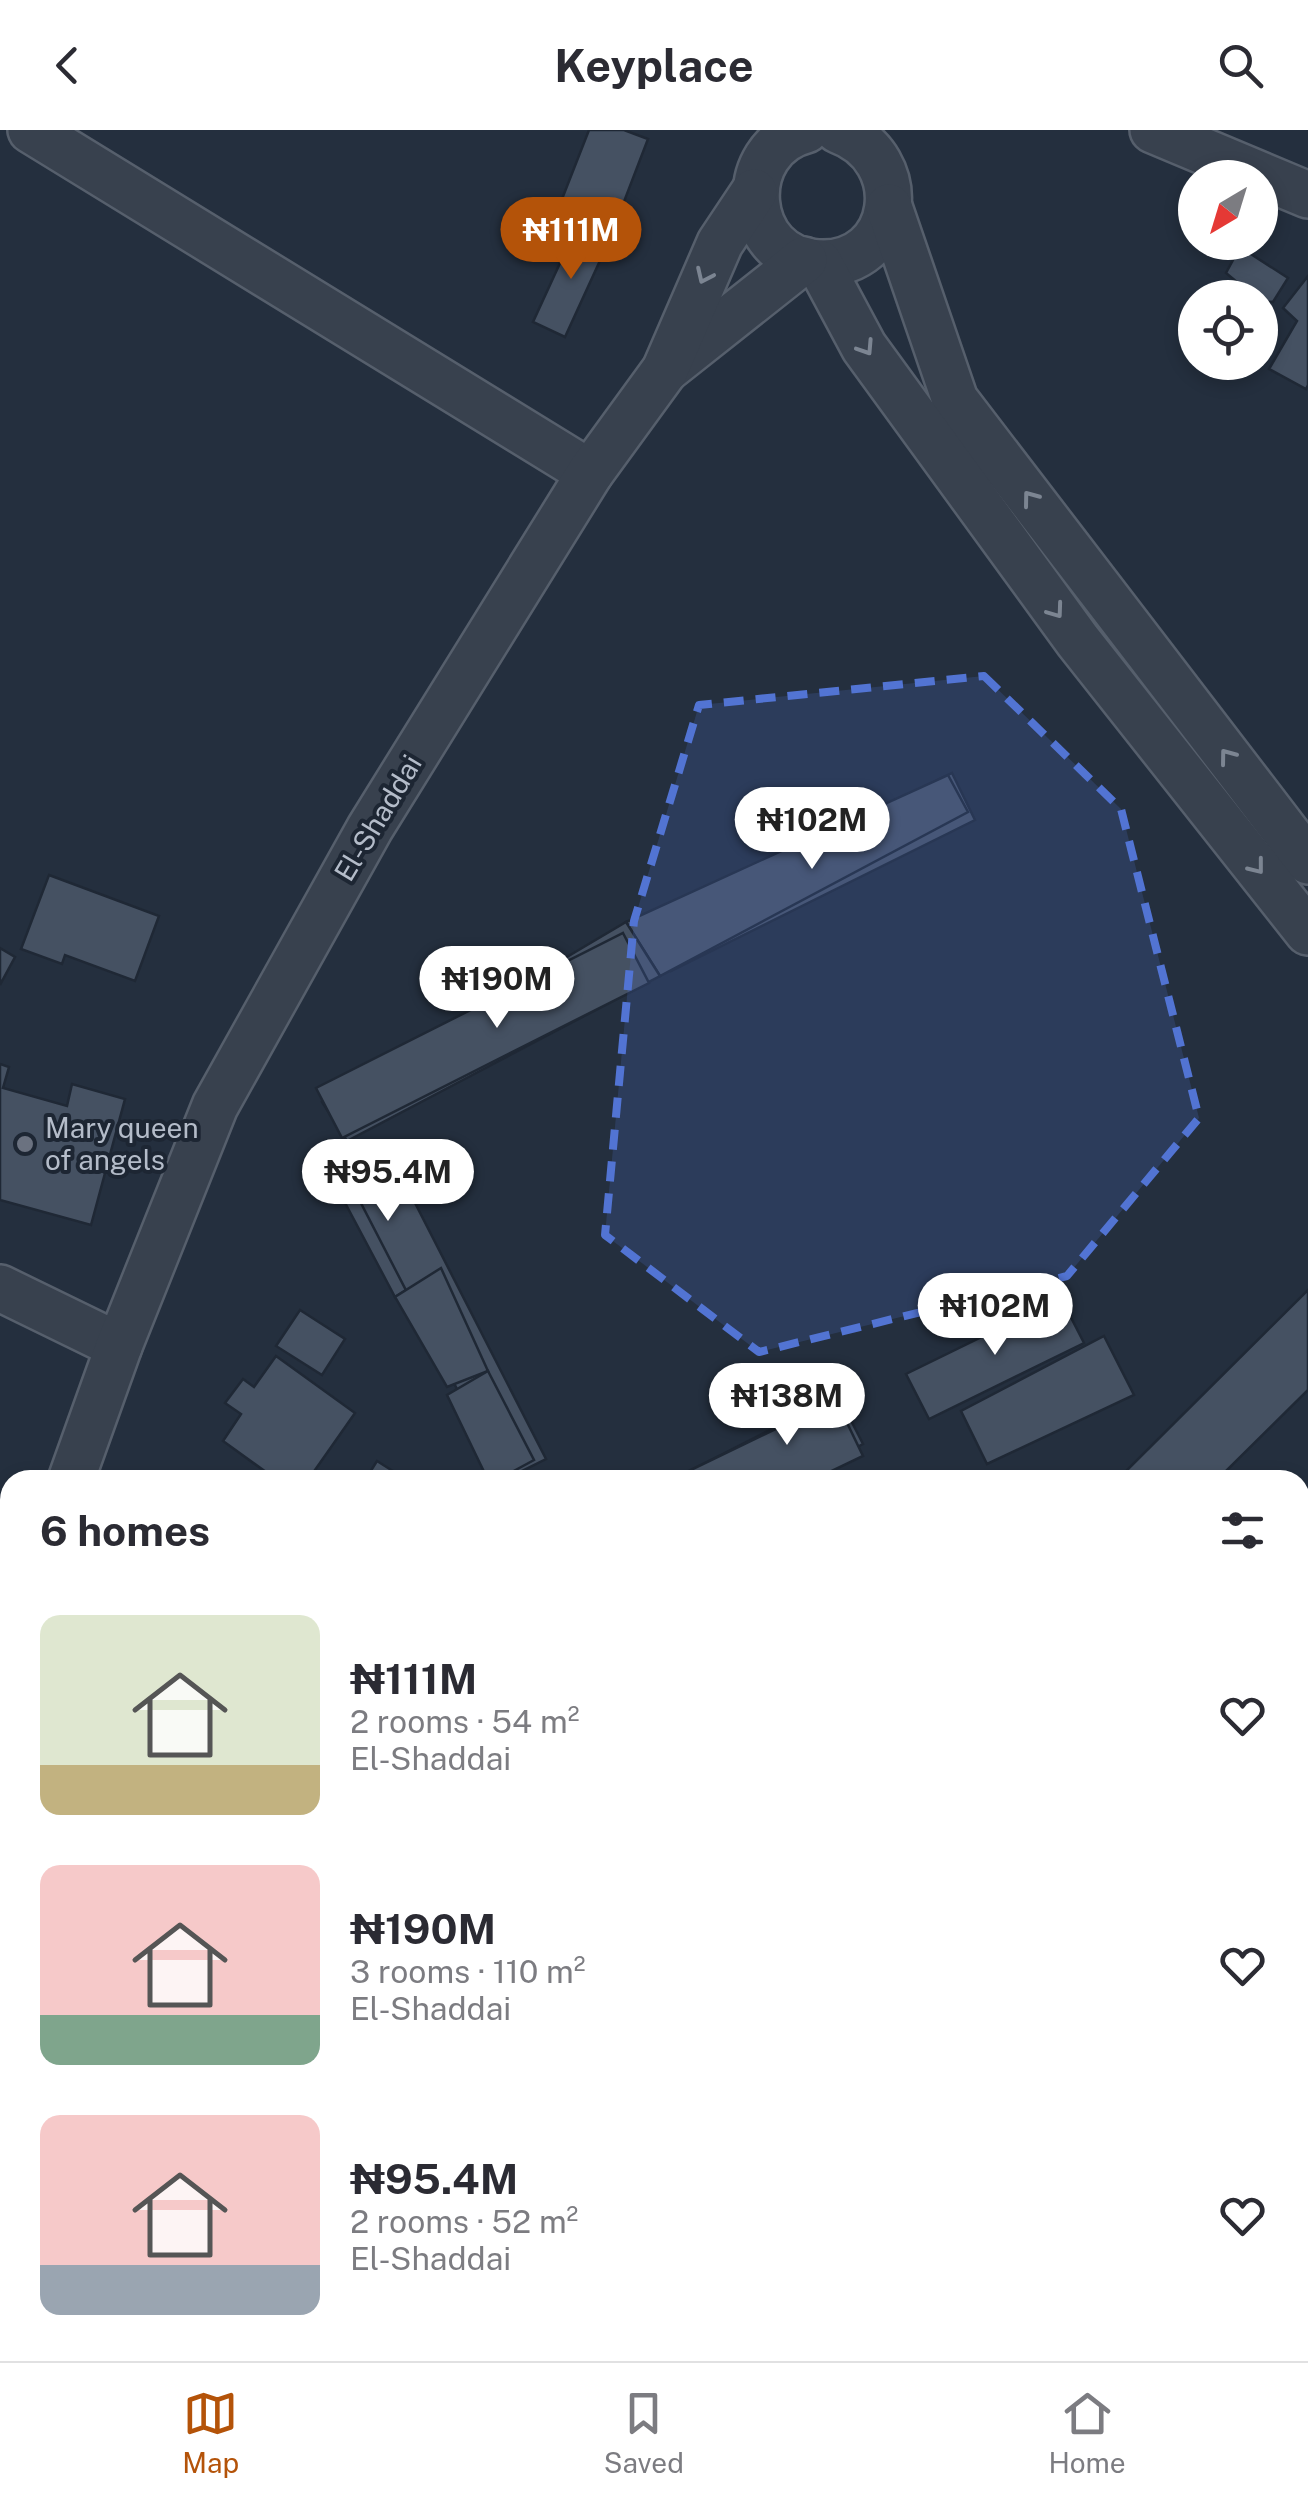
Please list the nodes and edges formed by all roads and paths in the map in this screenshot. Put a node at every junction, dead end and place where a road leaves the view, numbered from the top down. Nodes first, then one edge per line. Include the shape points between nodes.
1 (31, 130) edge
2 (1154, 130) edge
3 (788, 135) edge
4 (863, 137) edge
5 (754, 192) junction
6 (1308, 195) edge
7 (889, 207) junction
8 (811, 262) junction
9 (665, 370) junction
10 (590, 473) junction
11 (1308, 861) edge
12 (1308, 931) edge
13 (0, 1288) edge
14 (119, 1346) junction
15 (75, 1470) edge

1 - 10 street
2 - 6 street
3 - 5 street, El-Shaddai via 765,158
4 - 7 street via 889,186
5 - 8 street via 767,235 783,251
5 -> 9 street, El-Shaddai via 720,243
7 - 8 street via 871,242 856,254
11 -> 7 street via 955,400
8 - 9 street
8 -> 12 street via 864,347 1078,642
9 - 10 street, El-Shaddai
10 - 14 street, El-Shaddai via 370,828 215,1106
13 - 14 street
14 - 15 street, El-Shaddai

